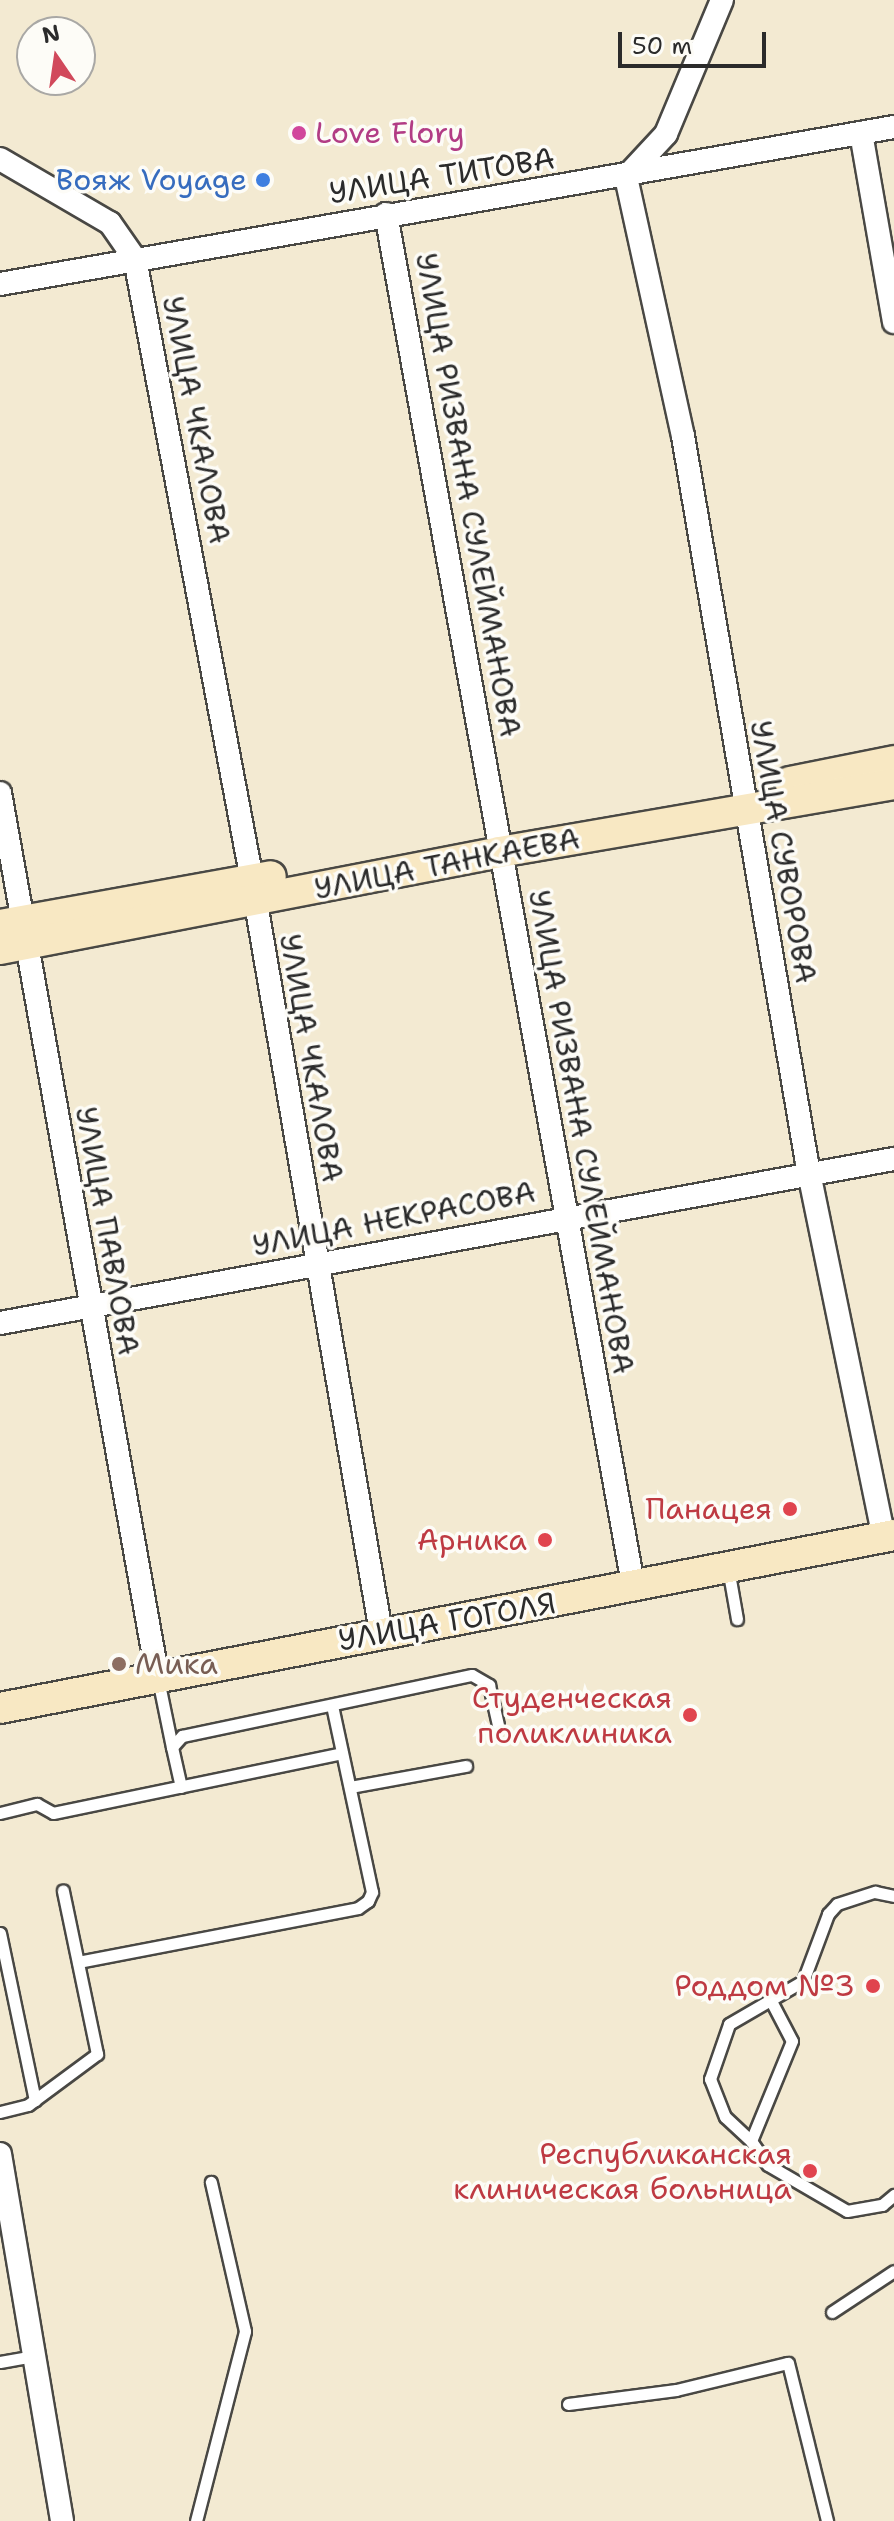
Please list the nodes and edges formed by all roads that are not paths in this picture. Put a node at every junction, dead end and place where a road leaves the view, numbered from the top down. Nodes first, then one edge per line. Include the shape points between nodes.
1 (722, 0) edge
2 (894, 127) edge
3 (861, 133) junction
4 (0, 159) edge
5 (626, 177) junction
6 (386, 214) junction
7 (135, 259) junction
8 (0, 284) edge
9 (894, 322) edge
10 (894, 761) edge
11 (894, 784) edge
12 (0, 793) edge
13 (744, 801) junction
14 (500, 842) junction
15 (253, 890) junction
16 (12, 935) edge
17 (894, 1146) edge
18 (894, 1159) edge
19 (810, 1169) junction
20 (563, 1212) junction
21 (315, 1257) junction
22 (88, 1300) junction
23 (0, 1308) edge
24 (0, 1323) edge
25 (888, 1529) edge
26 (728, 1563) junction
27 (633, 1579) junction
28 (737, 1619) dead end
29 (379, 1625) junction
30 (155, 1668) junction
31 (0, 1689) edge
32 (332, 1706) junction
33 (0, 1708) edge
34 (498, 1725) dead end
35 (172, 1747) junction
36 (342, 1753) junction
37 (466, 1766) dead end
38 (181, 1787) junction
39 (350, 1787) junction
40 (0, 1813) edge
41 (63, 1891) dead end
42 (894, 1896) edge
43 (0, 1933) edge
44 (78, 1962) junction
45 (770, 1999) junction
46 (35, 2100) junction
47 (0, 2112) edge
48 (751, 2141) junction
49 (0, 2154) edge
50 (211, 2182) dead end
51 (894, 2195) edge
52 (894, 2271) edge
53 (832, 2312) dead end
54 (34, 2356) junction
55 (0, 2362) edge
56 (568, 2404) dead end
57 (67, 2519) edge
58 (196, 2521) edge
59 (827, 2521) edge

1 - 5 street via 666,134
2 - 3 street, УЛИЦА ТИТОВА
3 - 5 street, УЛИЦА ТИТОВА
3 - 9 street
4 - 7 street via 110,223
5 - 6 street, УЛИЦА ТИТОВА
5 - 13 street, УЛИЦА СУВОРОВА via 683,436
6 - 7 street, УЛИЦА ТИТОВА
6 - 14 street, УЛИЦА РИЗВАНА СУЛЕЙМАНОВА
7 - 8 street, УЛИЦА ТИТОВА
7 - 15 street, УЛИЦА ЧКАЛОВА
10 - 13 street, УЛИЦА ТАНКАЕВА
11 - 13 street, УЛИЦА ТАНКАЕВА
12 - 16 street, УЛИЦА ПАВЛОВА
13 - 14 street, УЛИЦА ТАНКАЕВА
13 - 19 street, УЛИЦА СУВОРОВА
14 - 15 street, УЛИЦА ТАНКАЕВА
14 - 20 street, УЛИЦА РИЗВАНА СУЛЕЙМАНОВА
15 - 16 street, УЛИЦА ТАНКАЕВА
15 - 21 street, УЛИЦА ЧКАЛОВА
16 - 22 street, УЛИЦА ПАВЛОВА
17 - 19 street, УЛИЦА НЕКРАСОВА
18 - 19 street, УЛИЦА НЕКРАСОВА
19 - 20 street, УЛИЦА НЕКРАСОВА
19 - 25 street, УЛИЦА СУВОРОВА
20 - 21 street, УЛИЦА НЕКРАСОВА
20 - 27 street, УЛИЦА РИЗВАНА СУЛЕЙМАНОВА
21 - 22 street, УЛИЦА НЕКРАСОВА
21 - 29 street, УЛИЦА ЧКАЛОВА
22 - 23 street, УЛИЦА НЕКРАСОВА
22 - 24 street, УЛИЦА НЕКРАСОВА
22 - 30 street, УЛИЦА ПАВЛОВА
25 - 26 street, УЛИЦА ГОГОЛЯ
26 - 27 street, УЛИЦА ГОГОЛЯ
26 - 28 lane
27 - 29 street, УЛИЦА ГОГОЛЯ
29 - 30 street, УЛИЦА ГОГОЛЯ
30 - 31 street, УЛИЦА ГОГОЛЯ
30 - 33 street, УЛИЦА ГОГОЛЯ
30 - 35 lane
32 - 34 lane via 472,1675 489,1685
32 - 35 lane via 182,1736
32 - 36 lane
35 - 38 lane
36 - 38 lane
36 - 39 lane
37 - 39 lane
38 - 40 lane via 53,1813 37,1804
39 - 44 lane via 372,1892 358,1908
41 - 44 lane
42 - 45 lane via 875,1892 837,1904 828,1914 803,1981
43 - 46 lane
44 - 46 lane via 97,2054
45 - 48 lane via 792,2041
45 - 48 lane via 729,2024 710,2079 725,2117
46 - 47 lane
48 - 51 lane via 768,2165 847,2211 882,2205
49 - 54 street
50 - 58 lane via 245,2331
52 - 53 lane
54 - 55 lane
54 - 57 street
56 - 59 lane via 676,2390 788,2363

